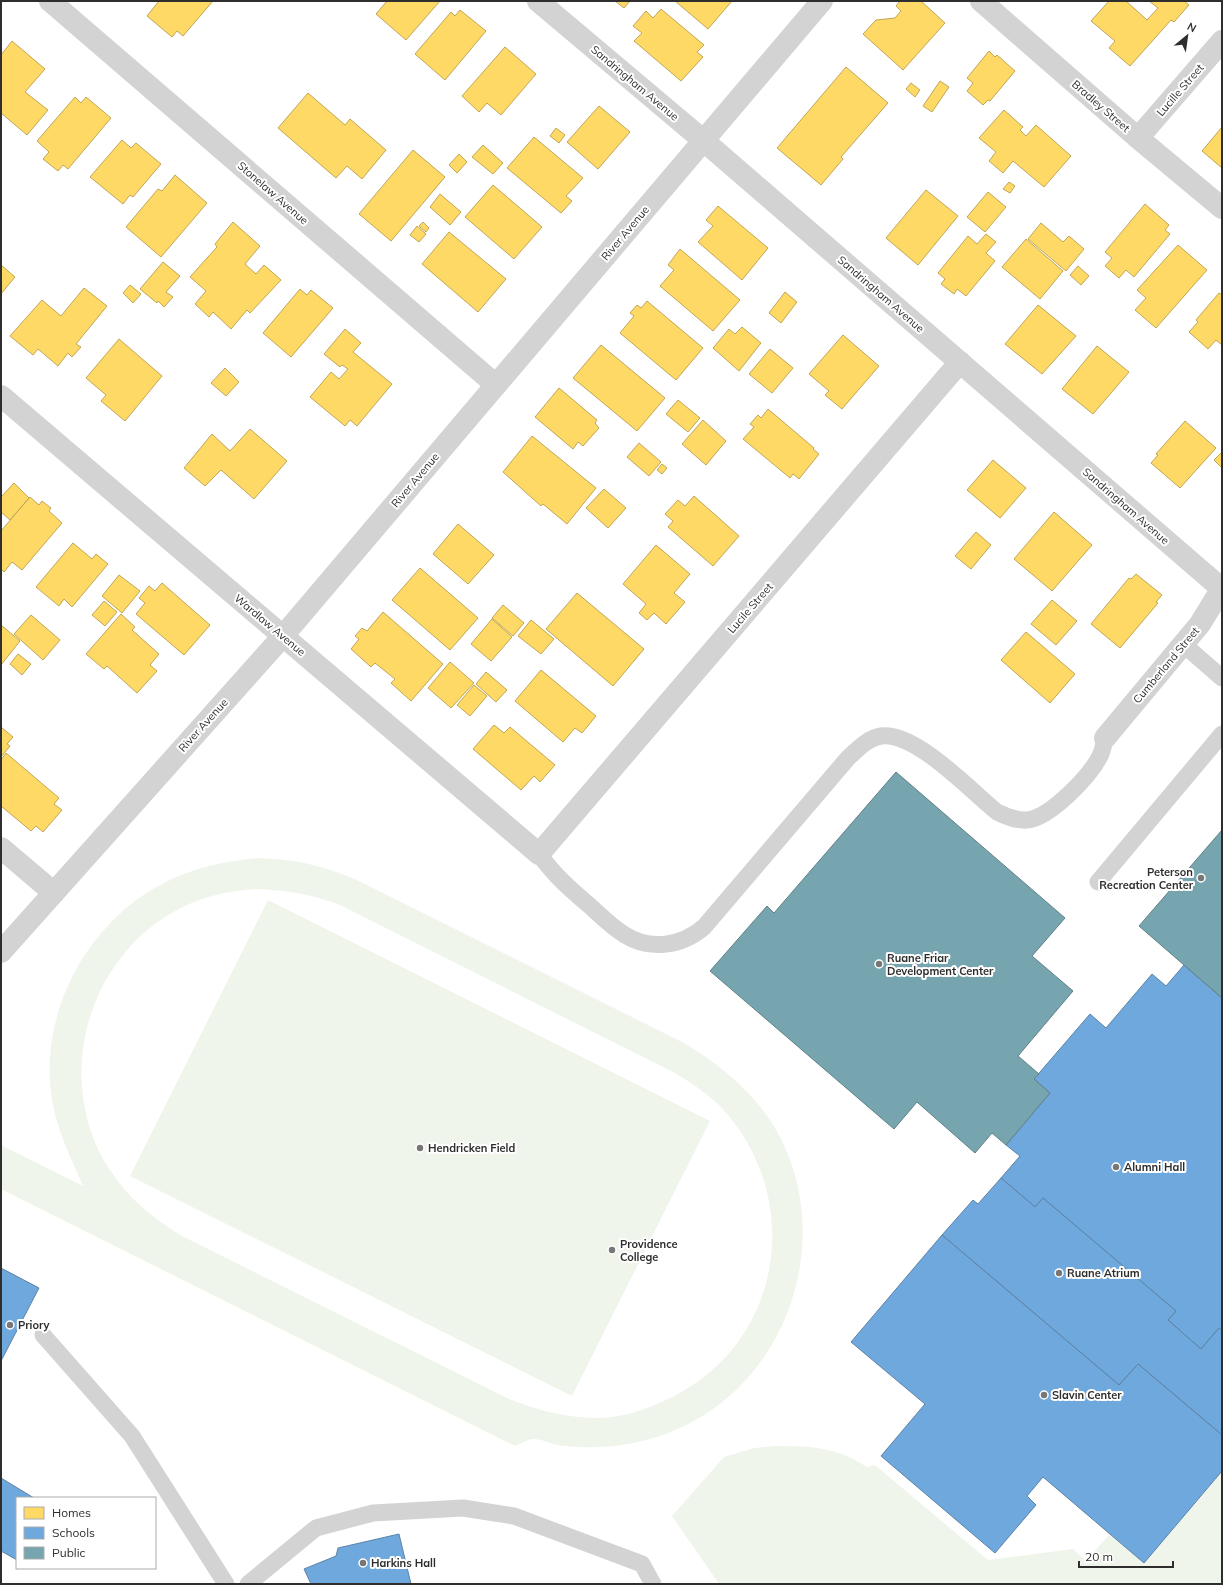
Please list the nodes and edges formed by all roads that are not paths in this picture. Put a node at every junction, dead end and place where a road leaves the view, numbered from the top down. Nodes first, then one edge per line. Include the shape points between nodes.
1 (50, 1) edge
2 (538, 1) edge
3 (822, 1) edge
4 (981, 1) edge
5 (1222, 41) edge
6 (1138, 138) junction
7 (704, 141) junction
8 (1222, 208) edge
9 (960, 362) junction
10 (496, 386) junction
11 (1, 396) edge
12 (1222, 589) edge
13 (283, 636) junction
14 (1183, 644) junction
15 (1222, 678) edge
16 (1222, 734) edge
17 (1105, 738) joint
18 (1, 848) edge
19 (539, 854) junction
20 (1098, 882) dead end
21 (54, 893) junction
22 (1, 952) edge
23 (43, 1335) dead end
24 (226, 1584) edge
25 (248, 1584) edge
26 (653, 1584) edge

1 - 10 street, Stonelaw Avenue
2 - 7 street, Sandringham Avenue
3 - 7 street, River Avenue
4 - 6 street, Bradley Street
5 - 6 street, Lucille Street
6 - 8 street, Bradley Street
7 - 9 street, Sandringham Avenue
7 - 10 street, River Avenue
9 - 12 street, Sandringham Avenue
9 - 19 street, Lucile Street
10 - 13 street, River Avenue
11 - 13 street, Wardlaw Avenue
12 - 14 street, Cumberland Street via 1200,624
13 - 19 street, Wardlaw Avenue
13 - 21 street, River Avenue
14 - 15 lane
14 - 17 street, Cumberland Street
16 - 20 lane
17 - 19 lane via 1096,762 1069,795 1048,812 1027,820 1007,817 997,812 927,753 909,742 881,736 872,739 848,758 704,927 691,937 668,944 652,945 626,936 564,884
18 - 21 street
21 - 22 street, River Avenue
23 - 24 lane via 132,1436
25 - 26 lane via 316,1528 373,1513 463,1508 514,1516 642,1564

